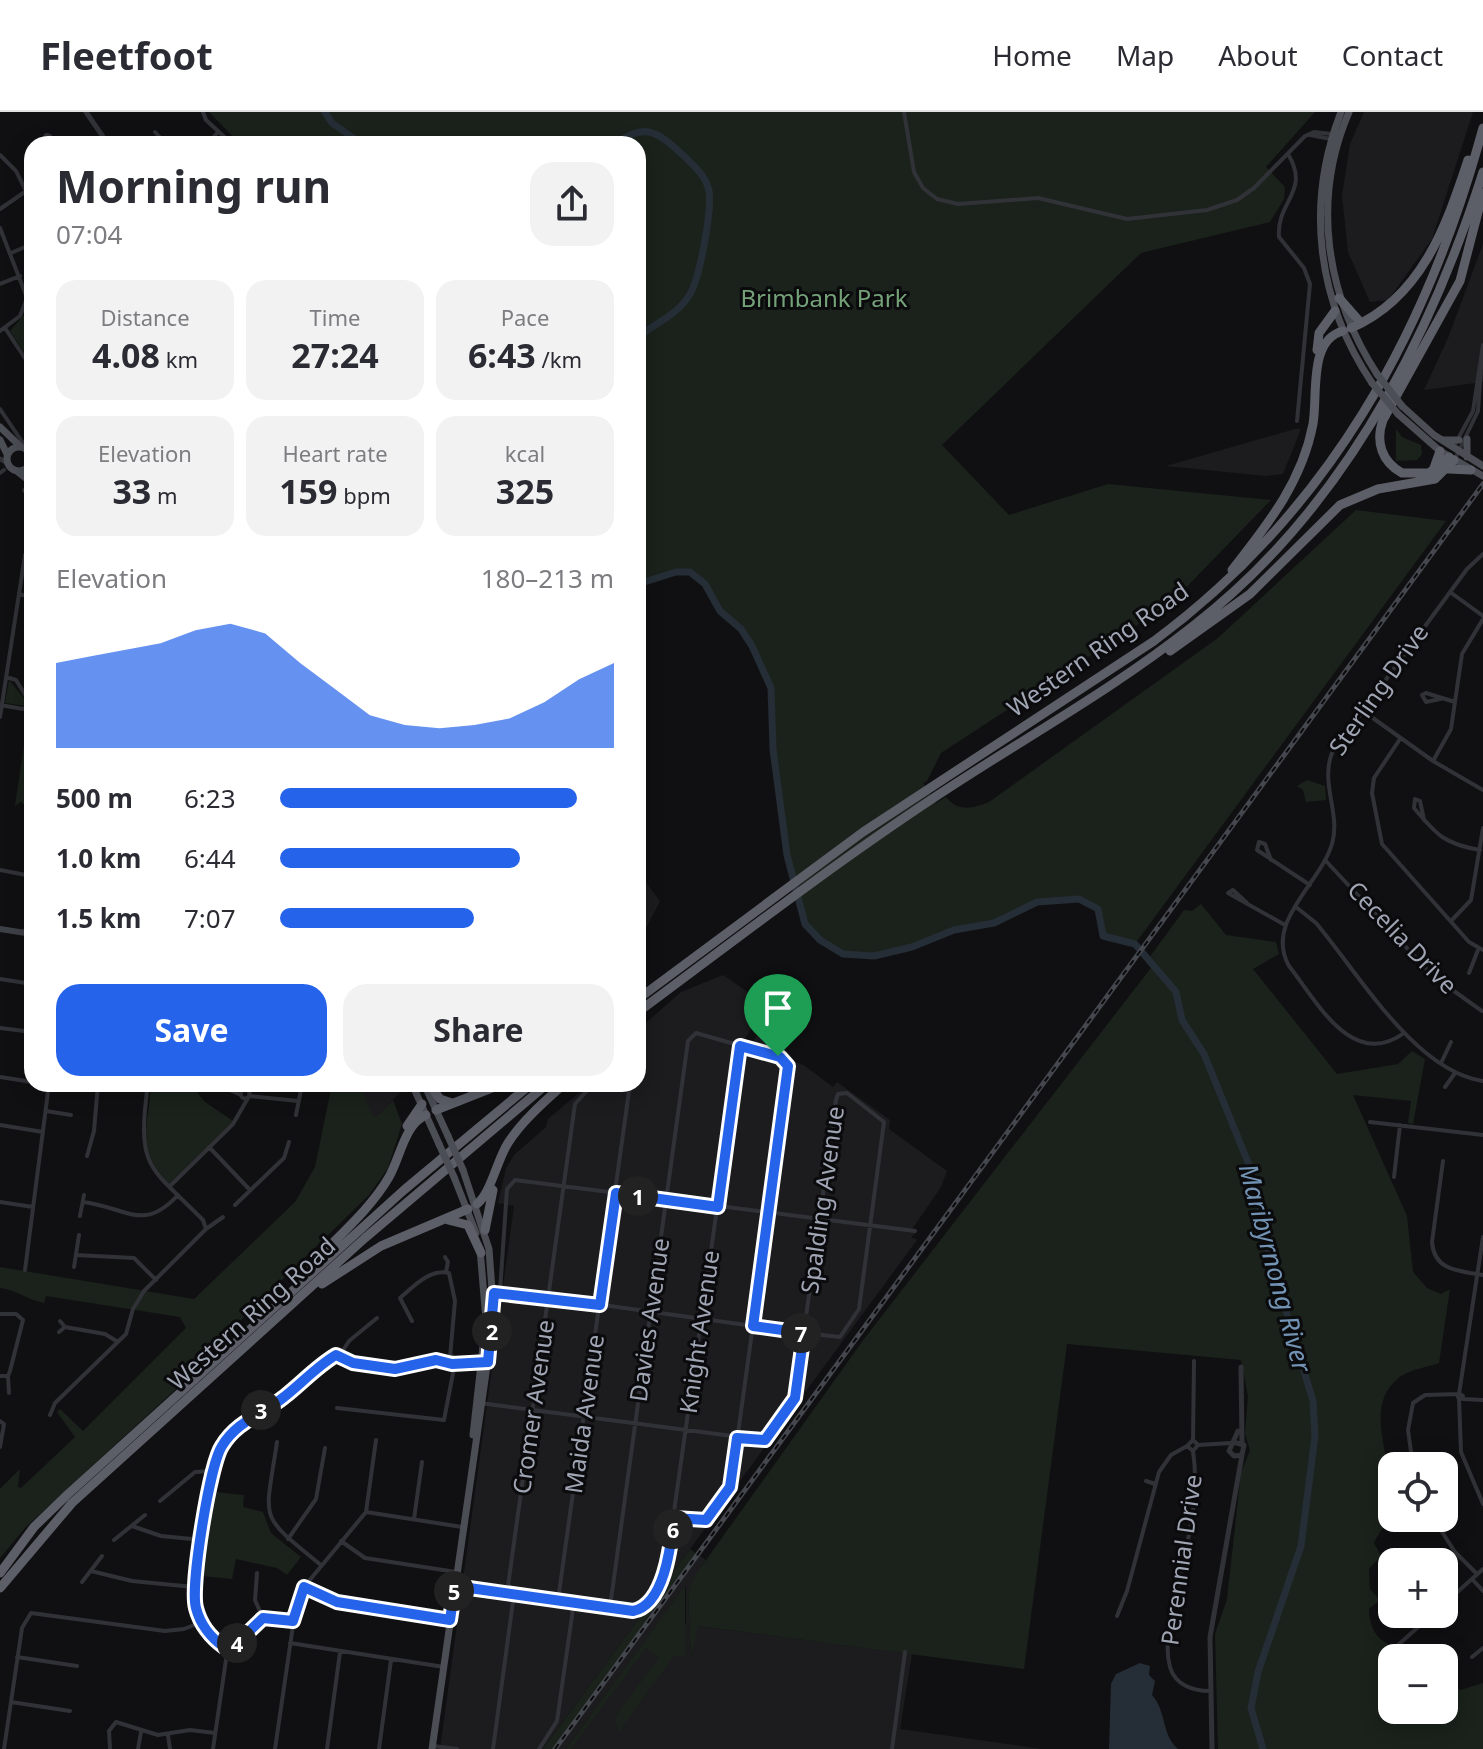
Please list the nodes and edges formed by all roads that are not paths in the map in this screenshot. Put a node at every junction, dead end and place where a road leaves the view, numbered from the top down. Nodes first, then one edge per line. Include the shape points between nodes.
1 (86, 112) edge
2 (203, 112) edge
3 (904, 112) edge
4 (1341, 112) edge
5 (1349, 112) edge
6 (1483, 118) edge
7 (1483, 128) edge
8 (155, 132) dead end
9 (218, 132) junction
10 (102, 136) edge
11 (159, 136) edge
12 (214, 136) edge
13 (223, 136) edge
14 (1334, 136) junction
15 (1288, 154) junction
16 (0, 155) edge
17 (1483, 172) edge
18 (24, 187) edge
19 (24, 190) edge
20 (1483, 193) edge
21 (0, 209) edge
22 (1, 232) edge
23 (24, 247) edge
24 (11, 253) junction
25 (20, 276) junction
26 (0, 284) edge
27 (24, 284) edge
28 (1339, 298) joint
29 (24, 309) edge
30 (1335, 311) junction
31 (1352, 327) junction
32 (2, 330) edge
33 (1483, 346) edge
34 (24, 359) edge
35 (1316, 393) junction
36 (0, 409) edge
37 (1297, 421) dead end
38 (10, 425) junction
39 (0, 427) edge
40 (5, 440) edge
41 (1463, 440) junction
42 (22, 445) junction
43 (24, 449) edge
44 (1450, 454) junction
45 (1467, 457) junction
46 (3, 461) edge
47 (1483, 466) edge
48 (24, 467) edge
49 (18, 472) junction
50 (1475, 472) edge
51 (24, 477) edge
52 (1483, 554) edge
53 (24, 559) edge
54 (1450, 592) junction
55 (19, 594) junction
56 (24, 595) edge
57 (1210, 597) junction
58 (1483, 618) edge
59 (6, 677) junction
60 (1105, 689) junction
61 (24, 693) edge
62 (1440, 699) dead end
63 (1455, 702) junction
64 (1, 705) edge
65 (24, 709) edge
66 (1363, 711) junction
67 (0, 717) edge
68 (1400, 739) junction
69 (1433, 761) junction
70 (1483, 790) edge
71 (930, 794) junction
72 (1424, 820) dead end
73 (1483, 828) edge
74 (1480, 850) junction
75 (1271, 860) dead end
76 (1325, 860) junction
77 (0, 870) edge
78 (24, 873) edge
79 (1310, 885) junction
80 (1247, 903) dead end
81 (1296, 907) junction
82 (1451, 921) junction
83 (1285, 925) junction
84 (0, 929) edge
85 (24, 933) edge
86 (1481, 950) edge
87 (1469, 973) dead end
88 (0, 979) edge
89 (24, 983) edge
90 (646, 994) edge
91 (646, 996) edge
92 (1482, 1011) edge
93 (0, 1028) edge
94 (24, 1031) edge
95 (1404, 1033) junction
96 (1451, 1042) dead end
97 (740, 1046) junction
98 (1442, 1061) junction
99 (1455, 1073) junction
100 (0, 1077) edge
101 (24, 1081) edge
102 (1483, 1081) edge
103 (1445, 1087) dead end
104 (48, 1092) edge
105 (97, 1092) edge
106 (146, 1092) edge
107 (246, 1092) edge
108 (300, 1092) edge
109 (416, 1092) edge
110 (427, 1092) edge
111 (433, 1092) edge
112 (481, 1092) edge
113 (522, 1092) edge
114 (538, 1092) edge
115 (556, 1092) edge
116 (585, 1092) edge
117 (629, 1092) edge
118 (298, 1101) junction
119 (452, 1103) junction
120 (422, 1104) junction
121 (46, 1111) junction
122 (431, 1112) junction
123 (71, 1115) dead end
124 (296, 1115) dead end
125 (1370, 1122) dead end
126 (0, 1125) edge
127 (1400, 1125) junction
128 (43, 1132) junction
129 (1483, 1135) edge
130 (289, 1142) dead end
131 (209, 1147) junction
132 (87, 1156) dead end
133 (502, 1156) junction
134 (398, 1160) junction
135 (1443, 1161) dead end
136 (1394, 1177) dead end
137 (170, 1186) junction
138 (564, 1186) junction
139 (250, 1190) junction
140 (616, 1193) junction
141 (84, 1195) dead end
142 (178, 1195) junction
143 (667, 1199) junction
144 (0, 1202) edge
145 (83, 1202) junction
146 (235, 1205) dead end
147 (472, 1206) junction
148 (33, 1207) junction
149 (718, 1207) junction
150 (769, 1214) junction
151 (80, 1216) dead end
152 (223, 1217) dead end
153 (445, 1220) junction
154 (820, 1220) junction
155 (871, 1228) junction
156 (206, 1229) junction
157 (485, 1230) junction
158 (915, 1231) dead end
159 (79, 1235) dead end
160 (1483, 1237) edge
161 (502, 1248) junction
162 (485, 1251) junction
163 (76, 1255) junction
164 (445, 1257) dead end
165 (74, 1267) dead end
166 (25, 1270) dead end
167 (446, 1272) junction
168 (1480, 1274) edge
169 (156, 1280) junction
170 (492, 1290) junction
171 (549, 1298) junction
172 (600, 1305) junction
173 (268, 1311) junction
174 (651, 1312) junction
175 (0, 1314) edge
176 (377, 1318) dead end
177 (702, 1319) junction
178 (60, 1321) dead end
179 (412, 1321) dead end
180 (753, 1326) junction
181 (65, 1327) junction
182 (261, 1331) junction
183 (59, 1332) dead end
184 (804, 1333) junction
185 (118, 1342) junction
186 (340, 1355) junction
187 (453, 1360) junction
188 (486, 1361) junction
189 (1194, 1361) dead end
190 (1241, 1367) dead end
191 (0, 1376) edge
192 (8, 1376) junction
193 (9, 1393) dead end
194 (1461, 1397) junction
195 (1483, 1400) edge
196 (480, 1403) junction
197 (337, 1408) dead end
198 (533, 1410) junction
199 (49, 1416) dead end
200 (584, 1417) junction
201 (0, 1421) edge
202 (635, 1424) junction
203 (1239, 1426) junction
204 (686, 1431) junction
205 (737, 1438) junction
206 (376, 1440) dead end
207 (1193, 1440) junction
208 (277, 1442) dead end
209 (1232, 1443) junction
210 (1242, 1443) junction
211 (1198, 1445) junction
212 (1187, 1446) junction
213 (1213, 1446) junction
214 (0, 1447) edge
215 (325, 1448) dead end
216 (1193, 1451) junction
217 (1412, 1452) edge
218 (1231, 1454) junction
219 (1242, 1455) junction
220 (422, 1462) dead end
221 (213, 1471) junction
222 (1236, 1477) junction
223 (1146, 1481) dead end
224 (1155, 1484) junction
225 (160, 1501) dead end
226 (1483, 1504) edge
227 (366, 1512) junction
228 (145, 1515) dead end
229 (674, 1518) junction
230 (414, 1519) junction
231 (132, 1526) junction
232 (34, 1527) junction
233 (463, 1527) junction
234 (1441, 1532) edge
235 (288, 1539) junction
236 (114, 1540) dead end
237 (202, 1540) junction
238 (341, 1541) junction
239 (102, 1556) dead end
240 (0, 1562) edge
241 (321, 1565) junction
242 (1483, 1569) edge
243 (91, 1571) junction
244 (457, 1572) junction
245 (0, 1573) edge
246 (257, 1573) dead end
247 (1477, 1574) junction
248 (1472, 1579) junction
249 (82, 1582) dead end
250 (455, 1586) junction
251 (194, 1587) junction
252 (304, 1587) junction
253 (1, 1588) edge
254 (1483, 1591) edge
255 (1458, 1592) edge
256 (507, 1593) junction
257 (514, 1594) junction
258 (558, 1600) junction
259 (1113, 1600) dead end
260 (574, 1602) junction
261 (1122, 1605) junction
262 (610, 1607) junction
263 (1117, 1616) dead end
264 (263, 1618) junction
265 (450, 1620) junction
266 (293, 1621) junction
267 (202, 1622) junction
268 (1417, 1628) edge
269 (291, 1643) junction
270 (1399, 1644) edge
271 (1483, 1648) edge
272 (226, 1650) junction
273 (340, 1651) junction
274 (905, 1652) dead end
275 (17, 1657) junction
276 (1472, 1657) dead end
277 (391, 1660) junction
278 (77, 1666) dead end
279 (444, 1667) junction
280 (1210, 1691) junction
281 (11, 1702) junction
282 (70, 1711) dead end
283 (141, 1732) junction
284 (215, 1733) junction
285 (168, 1735) junction
286 (433, 1747) edge
287 (110, 1748) edge
288 (5, 1749) edge
289 (138, 1749) edge
290 (170, 1749) edge
291 (213, 1749) edge
292 (275, 1749) edge
293 (327, 1749) edge
294 (379, 1749) edge
295 (457, 1749) edge
296 (493, 1749) edge
297 (539, 1749) edge
298 (892, 1749) edge
299 (1212, 1749) edge

1 - 10 street
2 - 9 street
3 - 15 street via 916,176 930,194 950,203 1038,198 1127,219 1190,212 1237,200
4 - 14 main road
5 - 14 main road
6 - 31 highway via 1424,267 1395,301
7 - 57 highway, Western Ring Road via 1430,288 1376,393 1292,514
8 - 11 street
9 - 12 street
9 - 13 street
14 - 15 street via 1314,132
14 - 28 main road via 1327,215
14 - 30 main road via 1323,175 1320,230
15 - 37 street via 1298,181 1279,221 1279,237 1310,281
16 - 18 street
17 - 60 highway, Western Ring Road via 1453,263 1422,331 1325,493 1277,549 1214,609
19 - 21 street
20 - 44 highway via 1460,281 1380,428 1381,448 1392,466 1411,475 1429,473
22 - 24 street
23 - 24 street
24 - 25 street
25 - 26 street
25 - 27 street
28 - 31 highway
29 - 32 street
30 - 31 main road
30 - 35 highway via 1318,337
31 - 35 highway via 1323,343
31 - 44 main road, bridge via 1377,374
31 - 44 main road, bridge via 1372,383 1398,414
32 - 34 street
33 - 41 street via 1480,402
35 - 57 highway via 1309,442 1292,486
36 - 38 street
38 - 40 street
38 - 42 street
39 - 40 main road
40 - 42 main road
40 - 46 main road
41 - 44 main road
41 - 44 street
41 - 45 main road
42 - 43 main road
42 - 46 main road
44 - 45 main road
44 - 50 highway
44 - 50 main road
44 - 60 highway via 1428,481 1378,489 1340,505 1236,606 1142,671
45 - 47 main road
46 - 49 main road
48 - 49 main road
49 - 51 main road
52 - 54 street, Sterling Drive
53 - 55 street
54 - 58 street
54 - 66 street, Sterling Drive
55 - 56 street
55 - 59 street
57 - 71 highway, Western Ring Road
58 - 63 street via 1462,654
59 - 61 street via 16,680
59 - 64 street
60 - 71 highway, Western Ring Road
62 - 63 street
63 - 69 street via 1449,735
64 - 65 street
64 - 67 street
66 - 68 street
66 - 76 street, Sterling Drive via 1329,761 1334,831
68 - 69 street
68 - 82 street via 1374,778 1382,844
69 - 70 street
71 - 90 highway, Western Ring Road via 679,961
71 - 91 highway, Western Ring Road
72 - 74 street via 1449,844
73 - 74 street
74 - 82 street via 1471,900
75 - 79 street
76 - 79 street, Sterling Drive
76 - 92 street, Cecelia Drive via 1433,976
77 - 78 street
79 - 81 street, Sterling Drive
80 - 83 street
81 - 83 street, Sterling Drive
81 - 95 street via 1316,923
82 - 86 street
83 - 95 street via 1284,957 1343,1034 1362,1043
84 - 85 main road
86 - 87 street
88 - 89 street
93 - 94 street
95 - 98 street via 1418,1049
96 - 98 street
97 - 143 street, Davies Avenue via 692,1034
97 - 149 street, Knight Avenue
97 - 150 street via 786,1061 788,1072
98 - 99 street
99 - 102 street
99 - 103 street
100 - 101 street
104 - 121 street
105 - 132 street
106 - 137 street via 144,1150 152,1168
107 - 118 street
107 - 131 street via 236,1121
108 - 118 street
109 - 120 main road
110 - 122 main road
111 - 119 highway
112 - 119 highway
113 - 173 highway, Western Ring Road
114 - 182 highway, Western Ring Road
115 - 133 highway via 513,1135
116 - 138 street, Cromer Avenue via 576,1102
117 - 140 street, Maida Avenue
118 - 124 street
119 - 122 highway
120 - 122 main road
120 - 134 highway via 409,1119
121 - 123 street
121 - 128 street
122 - 134 highway via 410,1128
122 - 147 main road, bridge via 439,1144
122 - 147 main road, bridge via 463,1170
125 - 127 street
126 - 128 street
127 - 129 street
127 - 136 street
128 - 148 street
130 - 139 street via 284,1158
131 - 137 street
131 - 139 street
133 - 147 highway via 485,1197
133 - 157 highway
134 - 173 highway via 375,1197
135 - 168 street via 1433,1254 1447,1268
137 - 142 street
138 - 140 street
138 - 161 street via 510,1182
138 - 171 street, Cromer Avenue
139 - 146 street
140 - 143 street
140 - 172 street, Maida Avenue
141 - 145 street
142 - 145 street via 164,1211 149,1216
142 - 156 street
143 - 149 street
143 - 174 street, Davies Avenue
144 - 148 street
145 - 151 street
147 - 153 highway
147 - 157 main road
147 - 162 main road
148 - 166 street
149 - 150 street
149 - 177 street, Knight Avenue
150 - 154 street
150 - 180 street
152 - 156 street
153 - 162 highway via 466,1223
153 - 182 highway via 363,1256
154 - 155 street
154 - 155 street, Spalding Avenue via 839,1092 884,1122
154 - 184 street, Spalding Avenue
155 - 158 street
155 - 184 street via 859,1309 838,1337
156 - 169 street
157 - 162 main road
159 - 163 street
160 - 168 street
161 - 162 street
161 - 170 street
162 - 170 main road
163 - 165 street
163 - 169 street via 134,1258
164 - 167 street
167 - 179 street via 422,1280 399,1300
167 - 187 street via 455,1295
168 - 194 street
169 - 185 street via 138,1300
170 - 171 street
170 - 188 main road
171 - 172 street
171 - 198 street, Cromer Avenue
172 - 174 street
172 - 200 street, Maida Avenue
173 - 232 highway, Western Ring Road
174 - 177 street
174 - 202 street, Davies Avenue
175 - 192 street via 16,1314 23,1320
176 - 186 street
177 - 180 street
177 - 204 street, Knight Avenue
178 - 181 street
180 - 184 street
180 - 205 street
181 - 183 street
181 - 185 street via 105,1334
182 - 253 highway, Western Ring Road via 72,1503
184 - 205 street, Spalding Avenue via 795,1398 762,1441
185 - 199 street via 55,1403
186 - 187 street via 353,1363 395,1369
186 - 221 street via 239,1427 223,1444
187 - 188 street
187 - 197 street via 448,1416 441,1422
188 - 196 main road
189 - 207 street, Perennial Drive
190 - 203 street
191 - 192 street
192 - 193 street
194 - 195 street
194 - 217 street via 1425,1395 1410,1408
194 - 226 street via 1461,1452
196 - 198 street
196 - 233 main road
198 - 200 street
198 - 256 street, Cromer Avenue
200 - 202 street
200 - 258 street, Maida Avenue
201 - 214 street
202 - 204 street
202 - 262 street, Davies Avenue
203 - 209 street
203 - 210 street
204 - 205 street
204 - 229 street, Knight Avenue
205 - 229 street via 730,1487 708,1518
206 - 227 street
207 - 211 street
207 - 212 street
208 - 235 street via 268,1512 274,1527
209 - 210 street
209 - 213 street
209 - 218 street
210 - 219 street
211 - 213 street
211 - 216 street
212 - 216 street
212 - 224 street via 1164,1463
213 - 218 street
215 - 235 street via 316,1499
216 - 280 street, Perennial Drive via 1196,1490 1171,1619 1169,1657 1181,1683
218 - 219 street
218 - 222 street
219 - 222 street
220 - 230 street
221 - 225 street via 195,1472
221 - 237 street
222 - 280 street via 1210,1637
223 - 224 street
224 - 261 street
227 - 230 street
227 - 238 street
228 - 231 street
229 - 262 street, Knight Avenue via 665,1575 639,1610
230 - 233 street
231 - 236 street
231 - 237 street via 161,1536
232 - 240 highway
232 - 245 highway, Western Ring Road
233 - 244 main road
234 - 247 street
235 - 241 street
237 - 251 street
238 - 241 street
238 - 244 street via 365,1558
239 - 243 street
241 - 252 street
242 - 247 street
243 - 249 street
243 - 251 street
244 - 250 main road
246 - 264 street via 255,1600
247 - 248 street
248 - 254 street
248 - 255 street
250 - 256 street
250 - 265 main road
251 - 267 street
252 - 265 street via 337,1602
252 - 266 street
256 - 257 street
257 - 258 street
257 - 296 street
258 - 260 street
259 - 261 street
260 - 262 street
260 - 297 street via 557,1721
261 - 263 street
264 - 266 street
264 - 272 street
265 - 279 main road
266 - 269 street
267 - 272 street
267 - 275 street via 165,1631 36,1611 23,1624
268 - 270 street
269 - 273 street
269 - 292 street
271 - 276 street
272 - 284 street
273 - 277 street
273 - 293 street
274 - 298 street
275 - 278 street
275 - 281 street
277 - 279 street
277 - 294 street
279 - 286 main road
280 - 299 street
281 - 282 street
281 - 288 street
283 - 285 street
283 - 287 street via 114,1723
283 - 289 street
284 - 285 street via 190,1730
284 - 291 street
285 - 290 street
286 - 295 street

